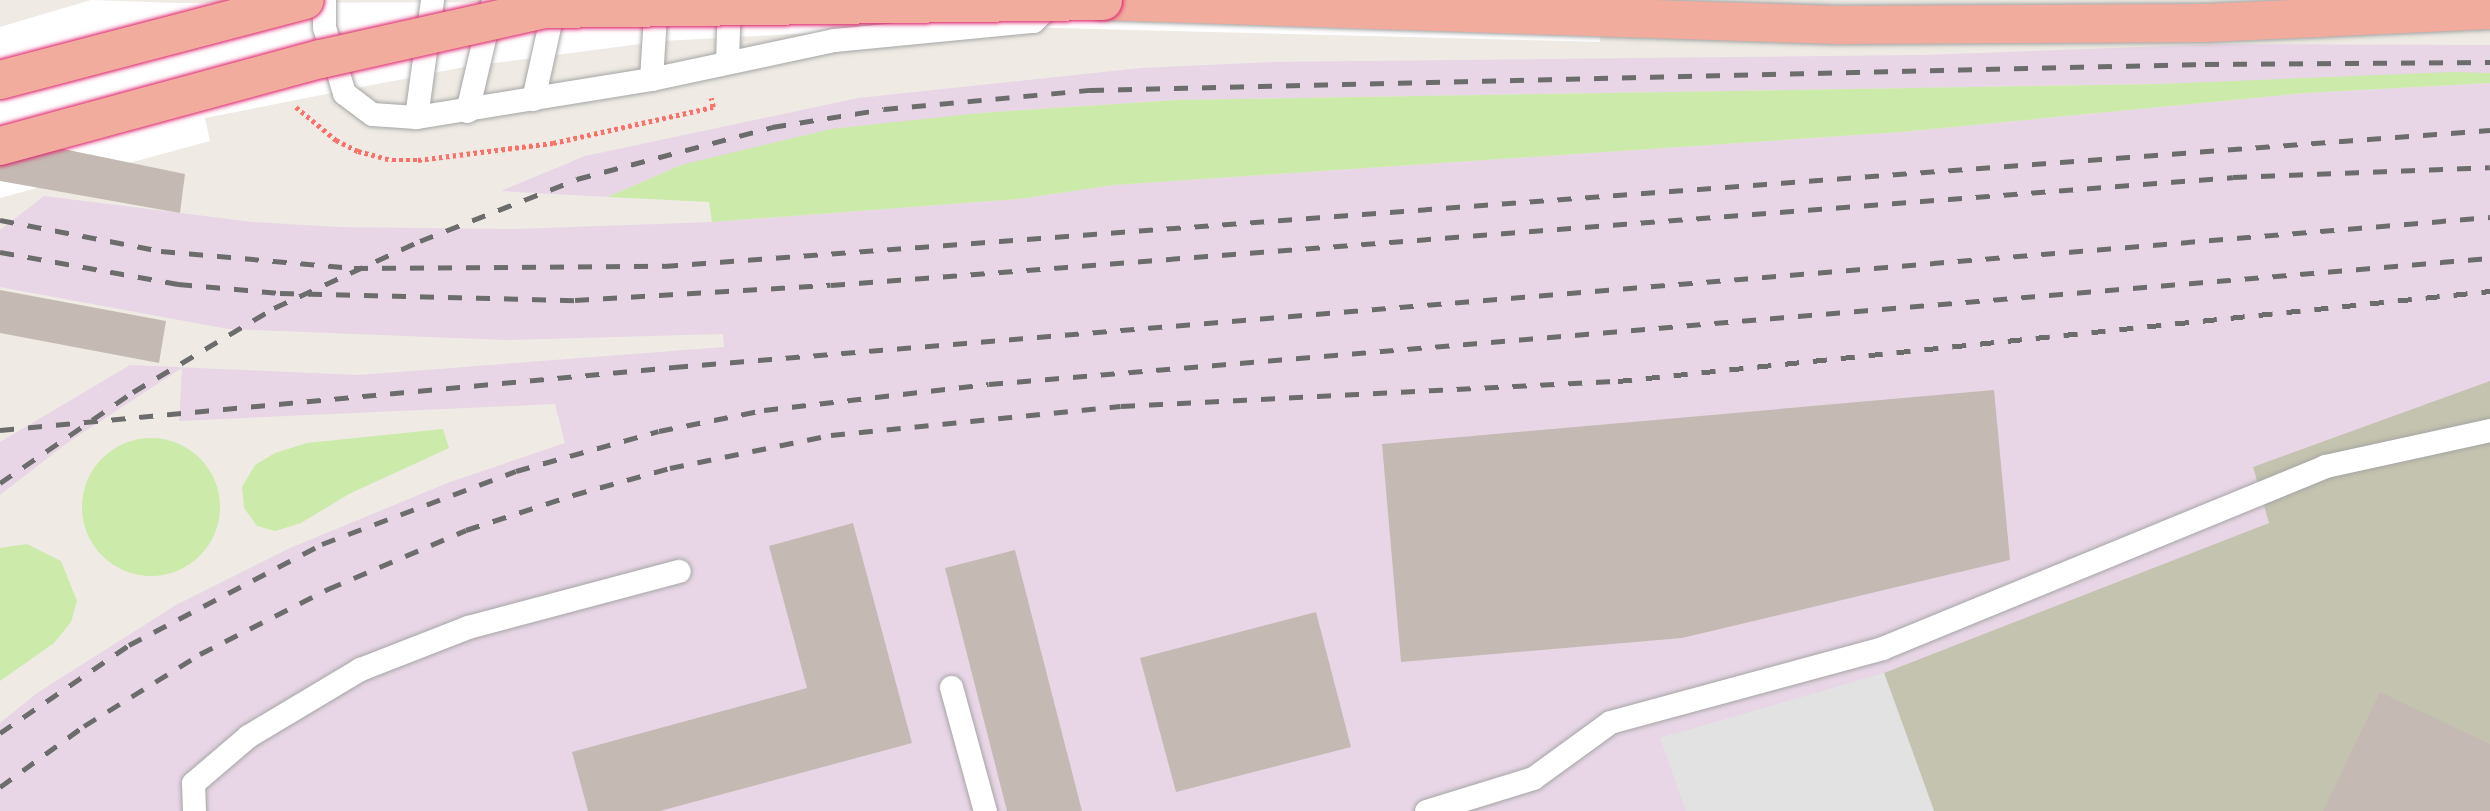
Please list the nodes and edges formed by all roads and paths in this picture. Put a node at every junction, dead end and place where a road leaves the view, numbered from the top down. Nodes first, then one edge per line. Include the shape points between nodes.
1 (305, 0) edge
2 (324, 0) edge
3 (432, 0) edge
4 (493, 0) edge
5 (656, 0) edge
6 (729, 0) edge
7 (792, 0) edge
8 (840, 0) edge
9 (1055, 0) edge
10 (550, 4) edge
11 (2490, 10) edge
12 (834, 40) junction
13 (791, 49) junction
14 (727, 62) junction
15 (651, 79) junction
16 (0, 80) edge
17 (533, 99) junction
18 (467, 111) junction
19 (416, 117) junction
20 (0, 146) edge
21 (2490, 430) edge
22 (679, 571) dead end
23 (951, 687) dead end
24 (194, 811) edge
25 (985, 811) edge
26 (1426, 811) edge

1 - 16 highway, bridge
2 - 19 lane via 324,27 344,93 372,114
3 - 19 lane
4 - 18 lane
5 - 15 lane
6 - 14 lane
7 - 13 lane
8 - 12 lane
9 - 12 lane via 1033,21
10 - 11 highway, bridge via 1103,1 1605,20 2205,23
10 - 17 lane
10 - 20 highway, bridge via 321,59
12 - 13 lane
13 - 14 lane
14 - 15 lane
15 - 17 lane
17 - 18 lane
18 - 19 lane
21 - 26 lane via 2325,466 1882,648 1610,722 1534,778
22 - 24 lane via 468,627 360,669 239,744 193,783
23 - 25 lane

